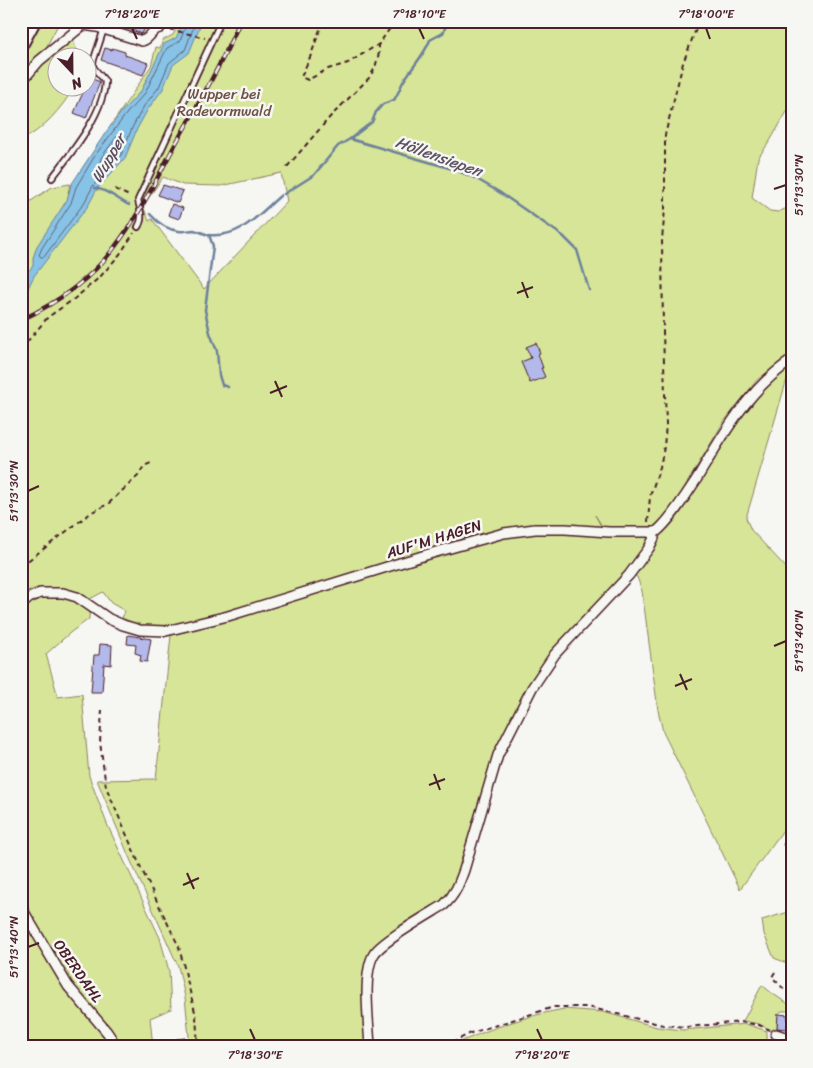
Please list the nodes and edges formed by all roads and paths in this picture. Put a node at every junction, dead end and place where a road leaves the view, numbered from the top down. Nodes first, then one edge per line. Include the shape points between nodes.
1 (34, 21) edge
2 (221, 21) edge
3 (323, 21) edge
4 (395, 21) edge
5 (701, 21) edge
6 (105, 25) edge
7 (160, 28) dead end
8 (174, 30) dead end
9 (205, 38) dead end
10 (21, 44) edge
11 (380, 44) junction
12 (21, 82) edge
13 (286, 167) dead end
14 (52, 178) dead end
15 (114, 189) dead end
16 (132, 198) dead end
17 (138, 227) joint
18 (21, 349) edge
19 (792, 360) edge
20 (153, 462) dead end
21 (649, 533) junction
22 (21, 566) edge
23 (21, 605) edge
24 (21, 706) edge
25 (102, 710) dead end
26 (21, 722) edge
27 (21, 908) edge
28 (774, 972) dead end
29 (792, 994) edge
30 (792, 1013) edge
31 (789, 1027) dead end
32 (776, 1034) joint
33 (117, 1047) edge
34 (198, 1047) edge
35 (370, 1047) edge
36 (444, 1047) edge
37 (787, 1047) edge

1 - 10 main road
2 - 17 lane via 138,200 142,213
3 - 11 path via 301,77 308,80 348,63
4 - 11 path
5 - 21 path via 683,63 665,136 662,240 666,424 660,467 650,496
6 - 7 street via 142,41 148,39 154,29
6 - 12 street via 82,25 39,61
6 - 14 lane via 93,62 93,67 105,81 102,97 84,136
8 - 9 path
11 - 13 path via 375,68 369,78
15 - 16 path
17 - 18 path via 106,271 48,317
19 - 21 street via 764,382 742,407 685,496 658,531
20 - 22 path via 144,466 138,476 108,504 92,512
21 - 23 street, AUF'M HAGEN via 535,529 504,533 166,632 123,625 81,599 63,592 40,593
21 - 35 street via 654,538 649,548 554,654 532,688 498,755 457,889 444,905 385,943 374,954 368,974
24 - 26 street
25 - 34 path via 100,742 106,787 179,947 196,1016
27 - 33 street, OBERDAHL via 68,986
28 - 29 path via 772,977
30 - 31 path
32 - 36 path via 751,1023 686,1027 663,1025 588,1006 574,1006 534,1013 471,1033
32 - 37 street via 785,1037

